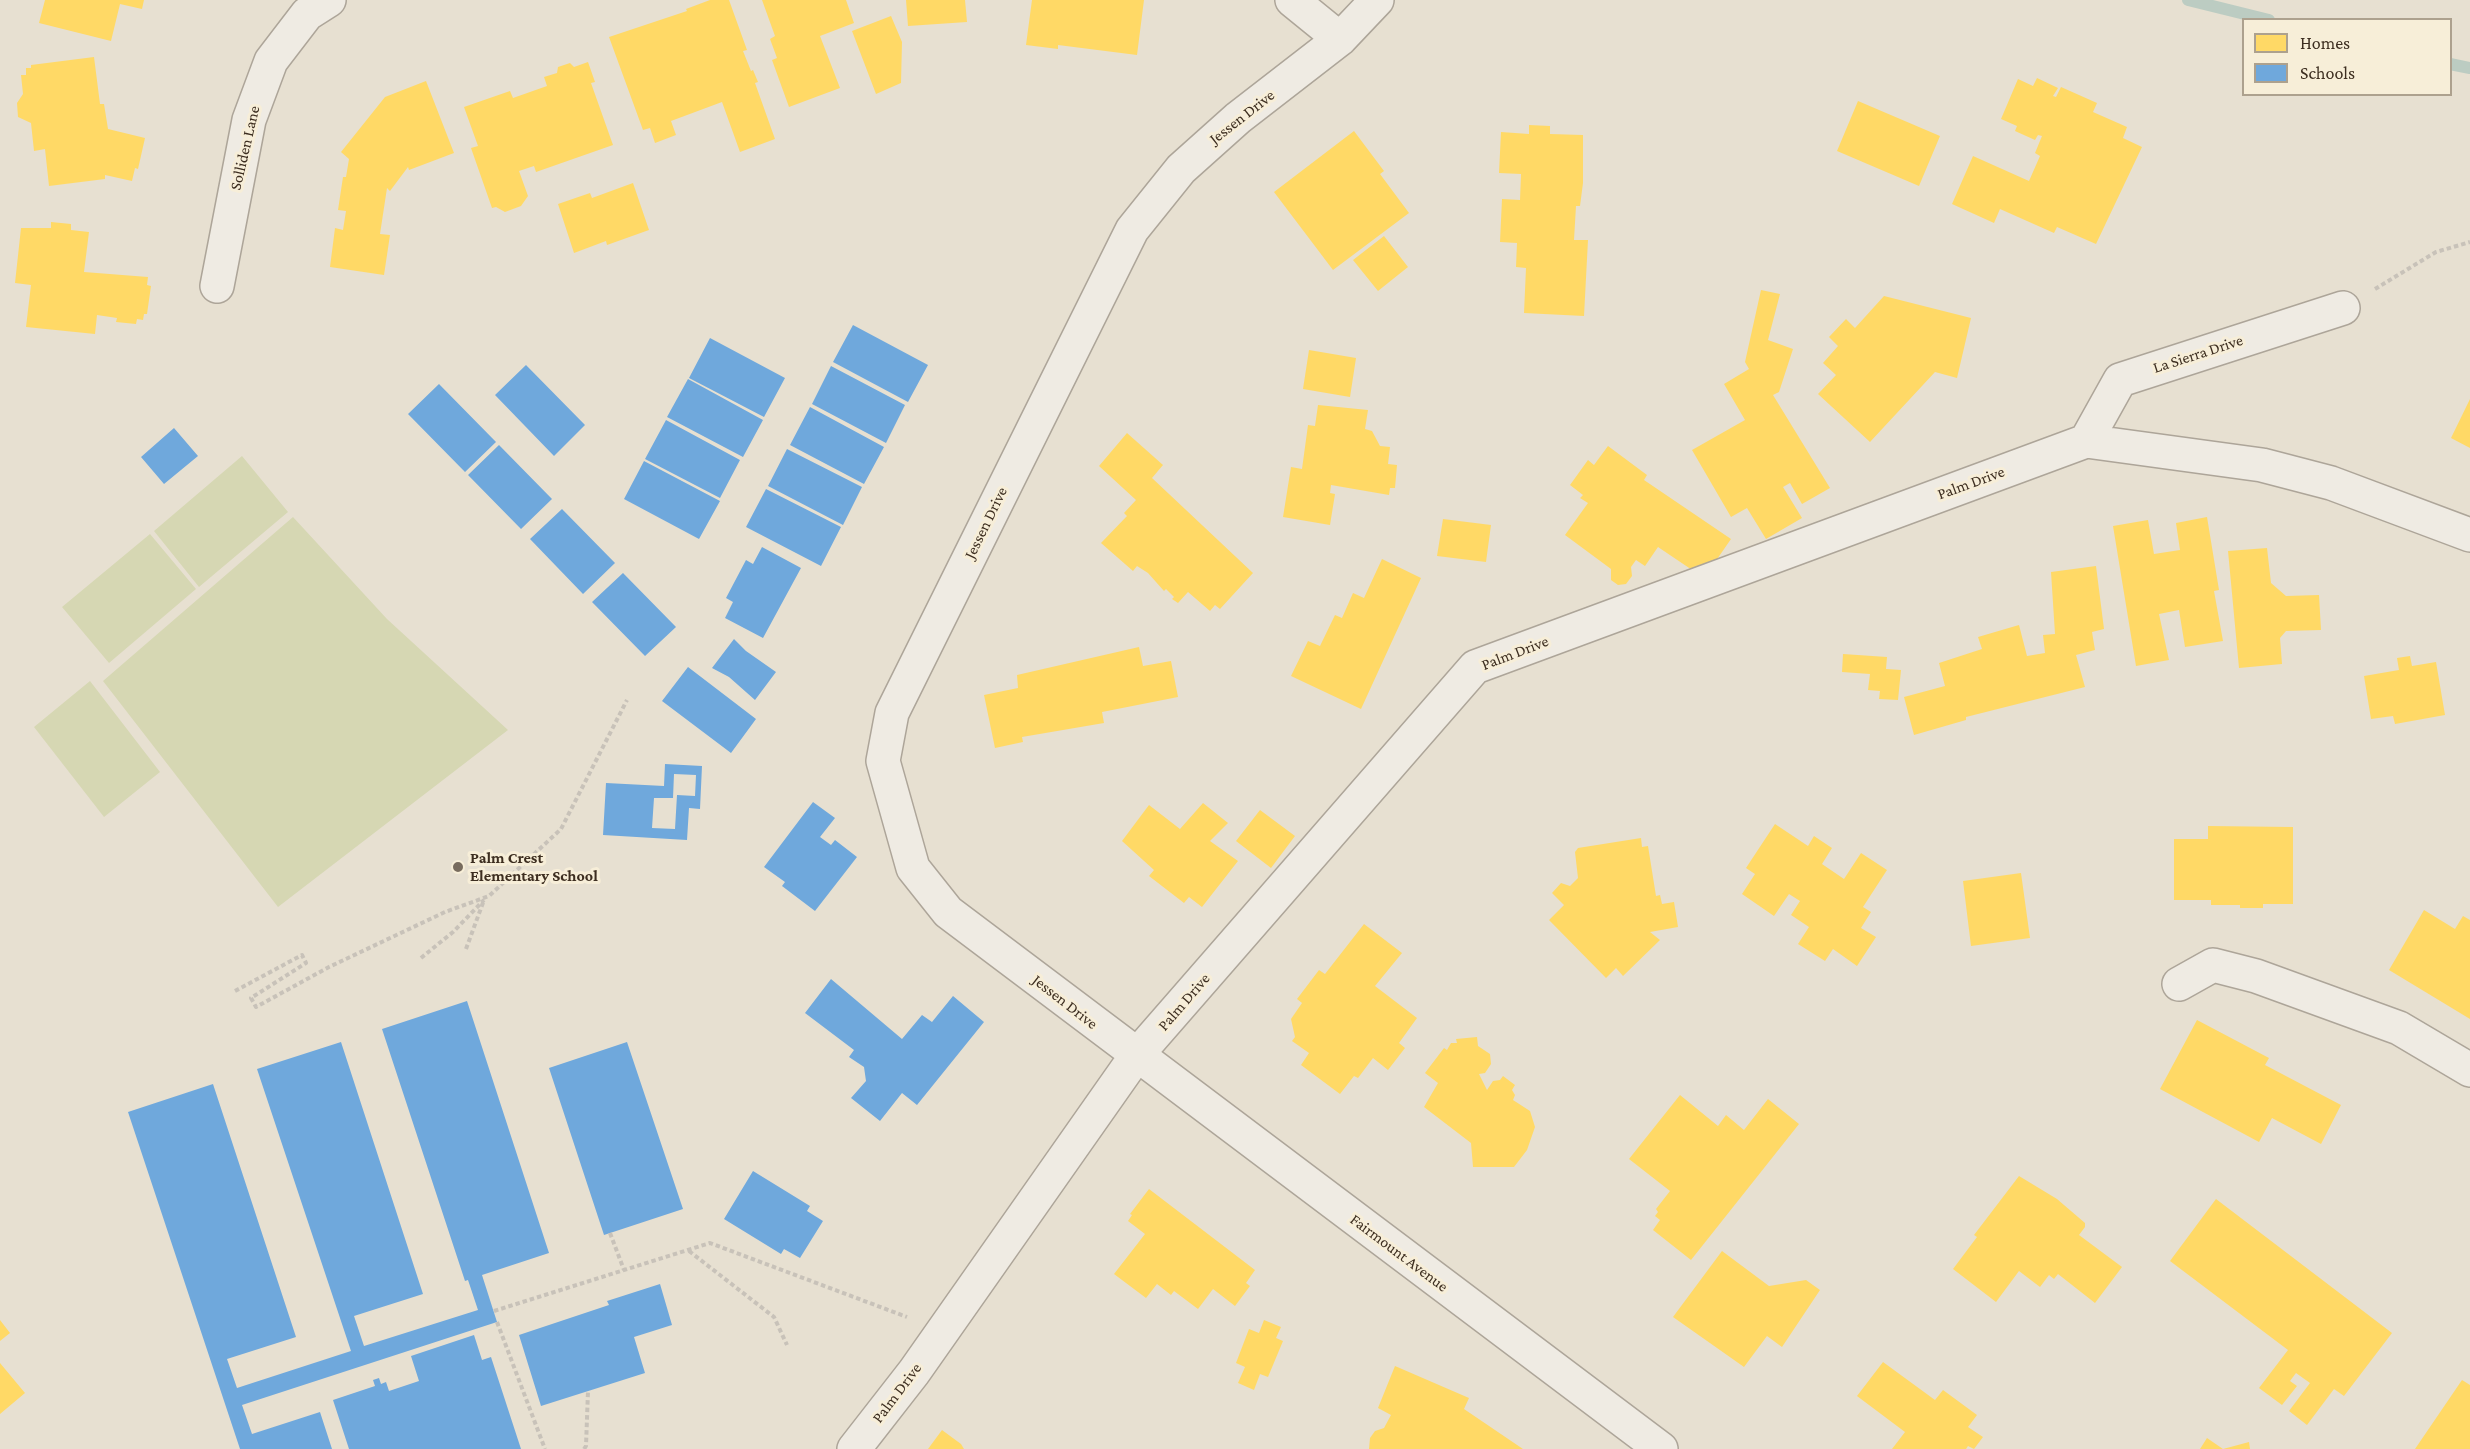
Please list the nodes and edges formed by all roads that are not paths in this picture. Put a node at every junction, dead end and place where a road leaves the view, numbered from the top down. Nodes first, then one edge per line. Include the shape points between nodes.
1 (329, 0) edge
2 (1292, 0) edge
3 (1377, 0) edge
4 (1340, 39) junction
5 (217, 286) dead end
6 (2343, 308) road end
7 (2086, 441) junction
8 (2470, 535) edge
9 (2178, 984) dead end
10 (1137, 1056) junction
11 (2470, 1070) edge
12 (854, 1449) edge
13 (1661, 1449) edge

1 - 5 street, Solliden Lane via 307,14 271,61 249,120
2 - 4 street
3 - 4 street, Jessen Drive
4 - 10 street, Jessen Drive via 1210,141 1181,169 1132,230 892,713 883,761 913,868 948,912
6 - 7 street, La Sierra Drive via 2120,380
7 - 8 street, Palm Drive via 2262,465 2331,483
7 - 10 street, Palm Drive via 1476,667
9 - 11 street via 2213,965 2256,976 2399,1028
10 - 12 street, Palm Drive via 914,1372
10 - 13 street, Fairmount Avenue

